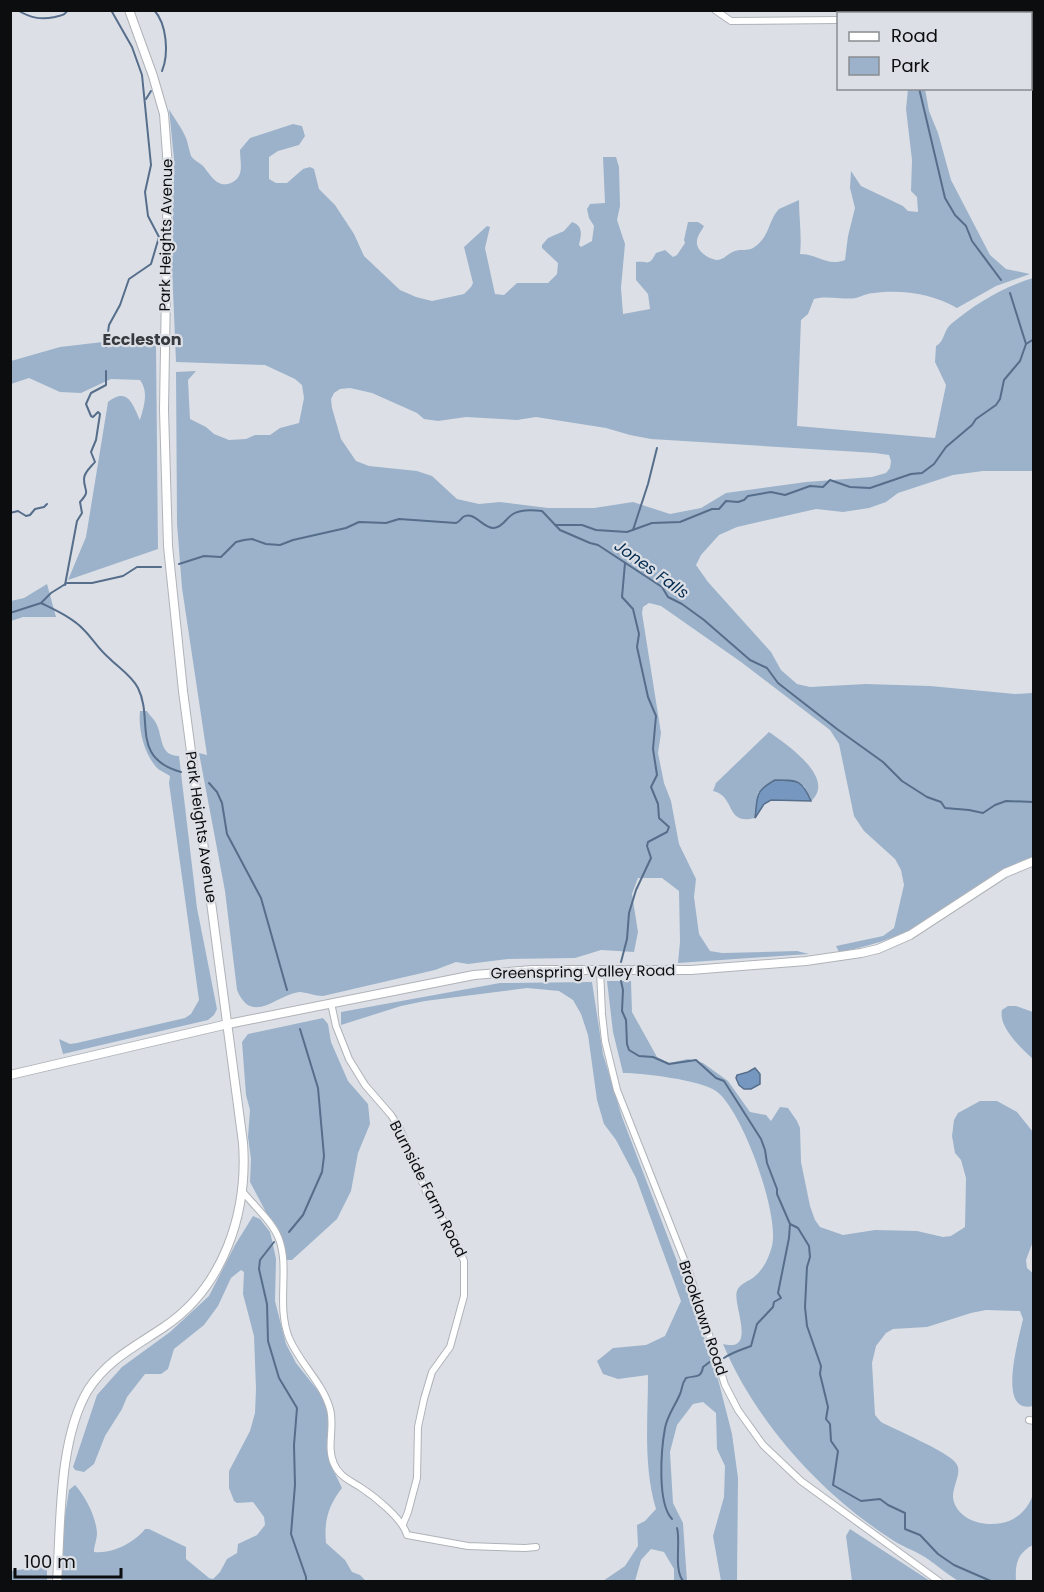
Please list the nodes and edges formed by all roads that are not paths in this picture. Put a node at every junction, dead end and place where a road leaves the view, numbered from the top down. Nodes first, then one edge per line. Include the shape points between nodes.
1 (129, 10) edge
2 (715, 10) edge
3 (837, 20) edge
4 (1034, 861) edge
5 (600, 970) junction
6 (332, 1003) junction
7 (228, 1024) junction
8 (10, 1075) edge
9 (243, 1192) junction
10 (403, 1524) junction
11 (536, 1547) dead end
12 (57, 1581) edge
13 (940, 1581) edge

1 - 7 main road, Park Heights Avenue via 159,95 166,130 164,410 168,546 183,691
2 - 3 street via 724,18 740,22
4 - 5 main road, Greenspring Valley Road via 998,877 910,935 879,949 733,967
5 - 6 main road, Greenspring Valley Road via 474,975
5 - 13 street, Brooklawn Road via 603,1023 617,1090 738,1410 763,1445 801,1481
6 - 7 main road, Greenspring Valley Road
6 - 10 street, Burnside Farm Road via 349,1059 400,1129 428,1196 464,1261 464,1296 450,1347 432,1372 424,1399 418,1427 417,1478
7 - 8 main road, Greenspring Valley Road
7 - 9 main road, Park Heights Avenue via 243,1143
9 - 10 street via 267,1219 280,1242 285,1326 296,1353 330,1408 334,1465
9 - 12 main road, Park Heights Avenue via 232,1238 198,1296 165,1326 108,1366 79,1407 63,1481
10 - 11 street via 407,1535 468,1546

